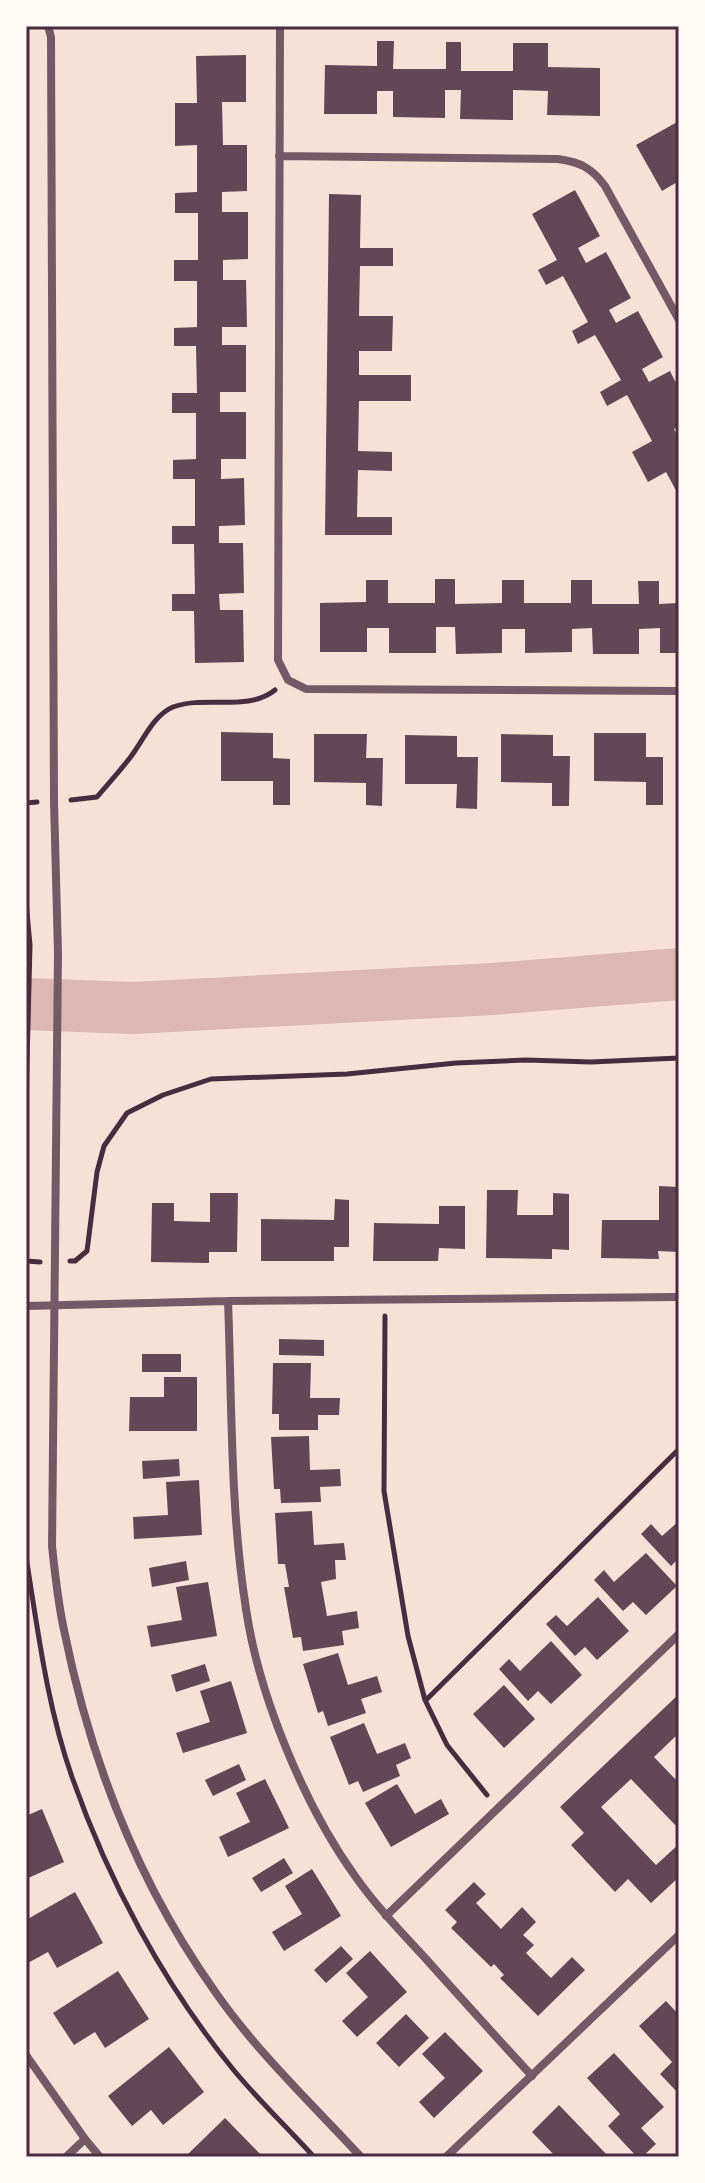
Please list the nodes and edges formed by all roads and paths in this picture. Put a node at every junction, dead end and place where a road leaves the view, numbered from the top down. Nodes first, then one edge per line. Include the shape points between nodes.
1 (48, 26) edge
2 (280, 26) edge
3 (279, 156) junction
4 (679, 320) edge
5 (288, 680) junction
6 (679, 691) edge
7 (54, 802) junction
8 (26, 803) edge
9 (26, 902) edge
10 (679, 1058) edge
11 (27, 1082) edge
12 (26, 1102) edge
13 (26, 1261) edge
14 (54, 1262) junction
15 (679, 1297) edge
16 (385, 1299) junction
17 (228, 1301) junction
18 (26, 1306) edge
19 (53, 1306) junction
20 (679, 1449) edge
21 (679, 1634) edge
22 (425, 1700) junction
23 (497, 1809) junction
24 (386, 1916) junction
25 (679, 1935) edge
26 (26, 2055) edge
27 (532, 2076) junction
28 (85, 2139) junction
29 (66, 2157) edge
30 (100, 2157) edge
31 (361, 2157) edge
32 (446, 2157) edge

1 - 7 street
2 - 3 street
3 - 4 street via 578,162 605,186
3 - 5 street via 278,660
5 - 6 street via 306,689
5 - 7 path via 263,700 171,707 97,797
7 - 8 path
7 - 14 street
9 - 11 path
10 - 14 path via 498,1061 211,1079 127,1113 104,1146 87,1251 75,1261
11 - 12 path
13 - 14 path
14 - 19 street
15 - 16 street
16 - 17 street
16 - 22 path via 384,1491 408,1636
17 - 19 street
17 - 24 street via 235,1513 246,1611 267,1693 322,1824
18 - 19 street
19 - 31 street via 52,1546 69,1654 101,1766 152,1888 216,1994
20 - 22 path
21 - 23 street
22 - 23 path via 447,1745
23 - 24 street
24 - 27 street
25 - 27 street
26 - 28 street
27 - 32 street
28 - 29 street
28 - 30 street

